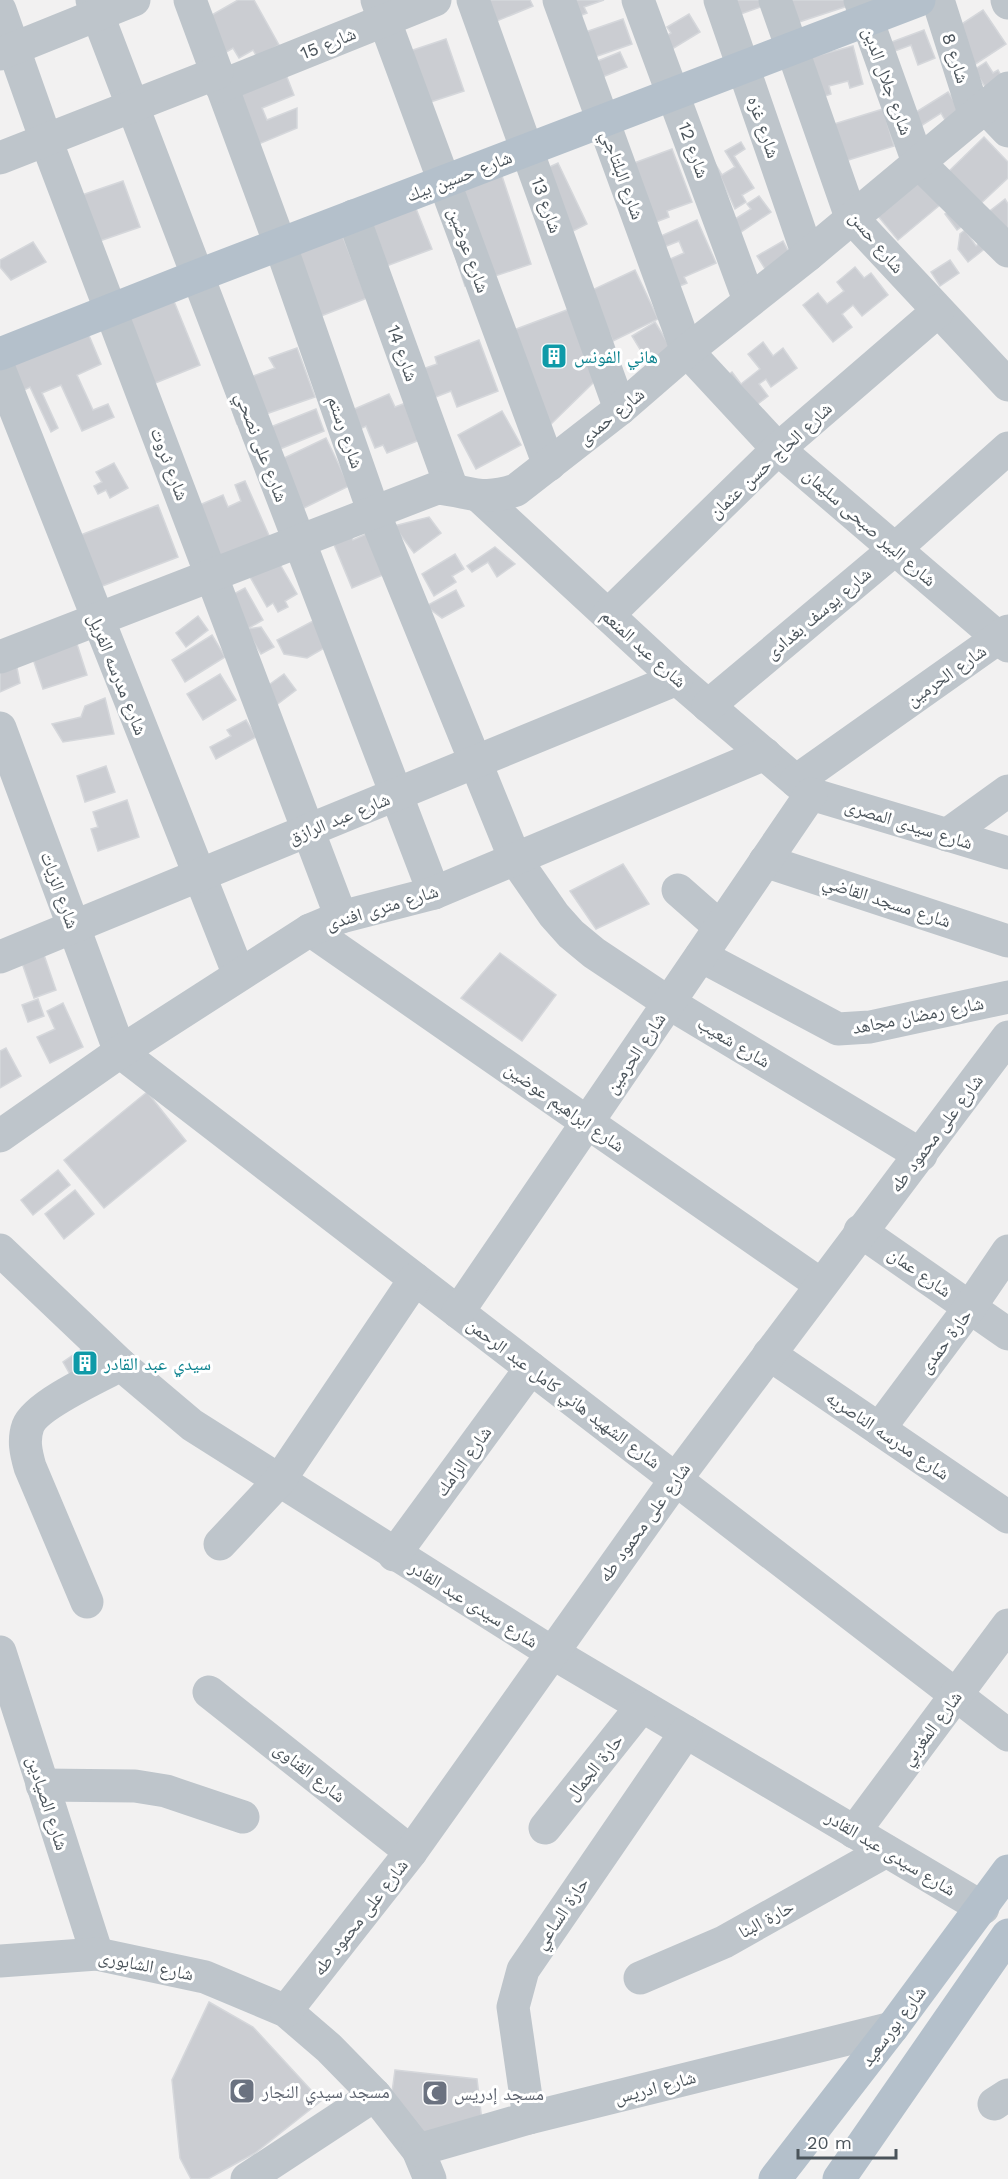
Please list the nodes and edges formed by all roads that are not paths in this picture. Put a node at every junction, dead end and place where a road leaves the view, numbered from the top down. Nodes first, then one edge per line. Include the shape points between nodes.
1 (134, 0) edge
2 (190, 0) edge
3 (435, 0) edge
4 (473, 0) edge
5 (559, 0) edge
6 (638, 0) edge
7 (720, 0) edge
8 (776, 0) edge
9 (919, 0) edge
10 (938, 0) edge
11 (95, 7) edge
12 (0, 10) edge
13 (380, 10) edge
14 (863, 10) edge
15 (794, 49) junction
16 (7, 51) edge
17 (744, 68) junction
18 (219, 79) junction
19 (673, 95) junction
20 (990, 104) edge
21 (133, 106) junction
22 (604, 121) junction
23 (1008, 131) edge
24 (46, 140) junction
25 (527, 150) junction
26 (0, 158) edge
27 (918, 162) junction
28 (444, 182) junction
29 (353, 216) junction
30 (851, 217) junction
31 (280, 244) junction
32 (1008, 251) edge
33 (808, 255) junction
34 (197, 276) junction
35 (749, 300) junction
36 (112, 310) junction
37 (938, 311) junction
38 (687, 351) junction
39 (0, 354) edge
40 (0, 372) edge
41 (1008, 385) edge
42 (620, 409) junction
43 (1008, 448) edge
44 (778, 449) junction
45 (549, 465) junction
46 (466, 493) junction
47 (374, 513) junction
48 (298, 543) junction
49 (895, 549) junction
50 (212, 576) junction
51 (608, 615) junction
52 (96, 620) junction
53 (1005, 638) edge
54 (0, 657) edge
55 (677, 679) junction
56 (708, 706) junction
57 (0, 728) edge
58 (765, 754) junction
59 (475, 762) junction
60 (803, 788) junction
61 (1008, 791) edge
62 (395, 795) junction
63 (309, 831) junction
64 (947, 835) junction
65 (1008, 853) edge
66 (515, 859) junction
67 (765, 861) junction
68 (199, 875) junction
69 (678, 890) dead end
70 (434, 893) junction
71 (341, 917) junction
72 (74, 927) junction
73 (720, 927) junction
74 (310, 930) junction
75 (1008, 941) edge
76 (701, 956) junction
77 (0, 957) edge
78 (239, 975) junction
79 (1008, 997) edge
80 (669, 1003) junction
81 (1004, 1051) edge
82 (120, 1052) junction
83 (588, 1122) junction
84 (0, 1136) edge
85 (921, 1155) junction
86 (860, 1231) junction
87 (0, 1250) edge
88 (1008, 1251) edge
89 (415, 1279) junction
90 (820, 1284) junction
91 (970, 1307) junction
92 (458, 1312) junction
93 (1008, 1334) edge
94 (769, 1354) junction
95 (121, 1365) junction
96 (531, 1368) junction
97 (879, 1429) junction
98 (676, 1479) junction
99 (279, 1481) junction
100 (1008, 1517) edge
101 (220, 1544) dead end
102 (394, 1555) junction
103 (87, 1602) dead end
104 (1008, 1625) edge
105 (0, 1652) edge
106 (551, 1652) junction
107 (209, 1692) dead end
108 (956, 1695) junction
109 (642, 1706) junction
110 (686, 1732) junction
111 (1008, 1735) edge
112 (42, 1785) junction
113 (243, 1817) dead end
114 (545, 1828) dead end
115 (854, 1832) junction
116 (886, 1851) junction
117 (411, 1852) junction
118 (1008, 1871) edge
119 (983, 1908) junction
120 (1005, 1945) edge
121 (97, 1954) junction
122 (0, 1961) edge
123 (640, 1978) dead end
124 (286, 2011) junction
125 (892, 2028) junction
126 (375, 2095) junction
127 (529, 2118) junction
128 (424, 2164) edge
129 (265, 2174) edge
130 (775, 2179) edge
131 (840, 2179) edge

1 - 11 street
2 - 18 street, شارع رستم
3 - 13 street, شارع 15
4 - 25 street, شارع 13
5 - 22 street, شارع البلتاجي
6 - 19 street, شارع 12
7 - 17 street, شارع غزه
8 - 15 street, شارع حسن
9 - 14 main road, شارع حسين بيك
10 - 20 street, شارع 8
11 - 16 street
11 - 21 street, شارع على نصحي
12 - 16 street, شارع ثروت
13 - 18 street, شارع 15
13 - 28 street, شارع عوضين
14 - 15 main road, شارع حسين بيك
14 - 27 street, شارع جلال الدين
15 - 17 main road, شارع حسين بيك
15 - 30 street, شارع حسن
16 - 24 street, شارع ثروت
17 - 19 main road, شارع حسين بيك
17 - 33 street, شارع غزه
18 - 21 street, شارع 15
18 - 31 street, شارع رستم
19 - 22 main road, شارع حسين بيك
19 - 35 street, شارع 12
20 - 23 street
20 - 27 street, شارع حمدى
21 - 24 street, شارع 15
21 - 34 street, شارع على نصحي
22 - 25 main road, شارع حسين بيك
22 - 38 street, شارع البلتاجي
24 - 26 street, شارع 15
24 - 36 street, شارع ثروت
25 - 28 main road, شارع حسين بيك
25 - 42 street, شارع 13
27 - 30 street, شارع حمدى
27 - 32 street
28 - 29 main road, شارع حسين بيك
28 - 45 street, شارع عوضين
29 - 31 main road, شارع حسين بيك
29 - 46 street, شارع 14
30 - 33 street, شارع حمدى
30 - 37 street, شارع حسن
31 - 34 main road, شارع حسين بيك
31 - 47 street, شارع رستم
33 - 35 street, شارع حمدى
34 - 36 main road, شارع حسين بيك
34 - 48 street, شارع على نصحي
35 - 38 street, شارع حمدى
36 - 39 main road, شارع حسين بيك
36 - 50 street, شارع ثروت
37 - 41 street, شارع حسن
37 - 44 street, شارع الحاج حسن عثمان
38 - 42 street, شارع حمدى
38 - 44 street, شارع البير صبحى سليمان
40 - 52 street, شارع مدرسه الفريل
42 - 45 street, شارع حمدى
43 - 49 street, شارع يوسف بغدادى
44 - 49 street, شارع البير صبحى سليمان
44 - 51 street, شارع الحاج حسن عثمان
45 - 46 street, شارع حمدى via 516,490 497,497
46 - 47 street, شارع حمدى via 437,488
46 - 51 street, شارع عبد المنعم
47 - 48 street, شارع حمدى
47 - 59 street, شارع رستم
48 - 50 street, شارع حمدى
48 - 62 street, شارع على نصحي
49 - 53 street, شارع البير صبحى سليمان
49 - 56 street, شارع يوسف بغدادى
50 - 52 street, شارع حمدى
50 - 63 street, شارع ثروت
51 - 55 street, شارع عبد المنعم
52 - 54 street, شارع حمدى
52 - 68 street, شارع مدرسه الفريل
53 - 60 street, شارع الحرمين
55 - 56 street, شارع عبد المنعم
55 - 59 street, شارع عبد الرازق
56 - 58 street, شارع عبد المنعم
57 - 72 street, شارع الزيات
58 - 60 street, شارع عبد المنعم
58 - 66 street, شارع مترى افندى
59 - 62 street, شارع عبد الرازق
59 - 66 street, شارع رستم
60 - 64 street, شارع سيدى المصرى
60 - 67 street, شارع الحرمين
61 - 64 street
62 - 63 street, شارع عبد الرازق
62 - 70 street, شارع على نصحي
63 - 68 street, شارع عبد الرازق
63 - 71 street, شارع ثروت
64 - 65 street, شارع سيدى المصرى
66 - 70 street, شارع مترى افندى
66 - 80 street, شارع شعيب via 571,934
67 - 73 street, شارع الحرمين
67 - 75 street, شارع مسجد القاضي
68 - 72 street, شارع عبد الرازق
68 - 78 street, شارع مدرسه الفريل
69 - 73 street
70 - 71 street, شارع مترى افندى
71 - 74 street, شارع مترى افندى
72 - 77 street, شارع عبد الرازق
72 - 82 street, شارع الزيات
73 - 76 street, شارع الحرمين
74 - 78 street, شارع مترى افندى
74 - 83 street, شارع ابراهيم عوضين
76 - 79 street, شارع رمضان مجاهد via 838,1029 870,1027
76 - 80 street, شارع الحرمين
78 - 82 street, شارع مترى افندى
80 - 83 street, شارع الحرمين
80 - 85 street, شارع شعيب
81 - 85 street, شارع على محمود طه
82 - 84 street, شارع مترى افندى
82 - 89 street, شارع الشهيد هاني كامل عبد الرحمن
83 - 90 street, شارع ابراهيم عوضين
83 - 92 street, شارع الحرمين
85 - 86 street, شارع على محمود طه
86 - 90 street, شارع على محمود طه
86 - 91 street, شارع عمان
87 - 95 street, شارع سيدى عبد القادر
88 - 91 street, حارة حمدى
89 - 92 street, شارع الشهيد هاني كامل عبد الرحمن
89 - 99 street
90 - 94 street, شارع على محمود طه
91 - 93 street, شارع عمان
91 - 97 street, حارة حمدى
92 - 96 street, شارع الشهيد هاني كامل عبد الرحمن
94 - 97 street, شارع مدرسه الناصريه
94 - 98 street, شارع على محمود طه
95 - 99 street, شارع سيدى عبد القادر via 192,1425
95 - 103 street via 49,1404 28,1424 24,1445
96 - 98 street, شارع الشهيد هاني كامل عبد الرحمن
96 - 102 street, شارع الزامك
97 - 100 street, شارع مدرسه الناصريه
98 - 106 street, شارع على محمود طه
98 - 108 street, شارع الشهيد هاني كامل عبد الرحمن
99 - 101 street
99 - 102 street, شارع سيدى عبد القادر
102 - 106 street, شارع سيدى عبد القادر
104 - 108 street, شارع المغربي
105 - 112 street, شارع الصيادين
106 - 109 street, شارع سيدى عبد القادر
106 - 117 street, شارع على محمود طه
107 - 117 street, شارع القناوى
108 - 111 street, شارع الشهيد هاني كامل عبد الرحمن
108 - 115 street, شارع المغربي
109 - 110 street, شارع سيدى عبد القادر
109 - 114 street, حارة الجمال
110 - 115 street, شارع سيدى عبد القادر
110 - 127 street, حارة الساعي via 523,1970 513,2007
112 - 113 street via 135,1786 166,1791
112 - 121 street, شارع الصيادين
115 - 116 street, شارع سيدى عبد القادر
116 - 119 street, شارع سيدى عبد القادر
116 - 123 street, حارة البنا via 724,1942
117 - 124 street, شارع على محمود طه
118 - 119 main road, شارع بورسعيد
119 - 125 main road, شارع بورسعيد
120 - 131 main road
121 - 122 street, شارع الشابورى
121 - 124 street, شارع الشابورى via 205,1977
124 - 126 street, شارع الشابورى
125 - 127 street, شارع ادريس
125 - 130 main road, شارع بورسعيد
126 - 128 street, شارع الشابورى
126 - 129 street
127 - 128 street, شارع ادريس

